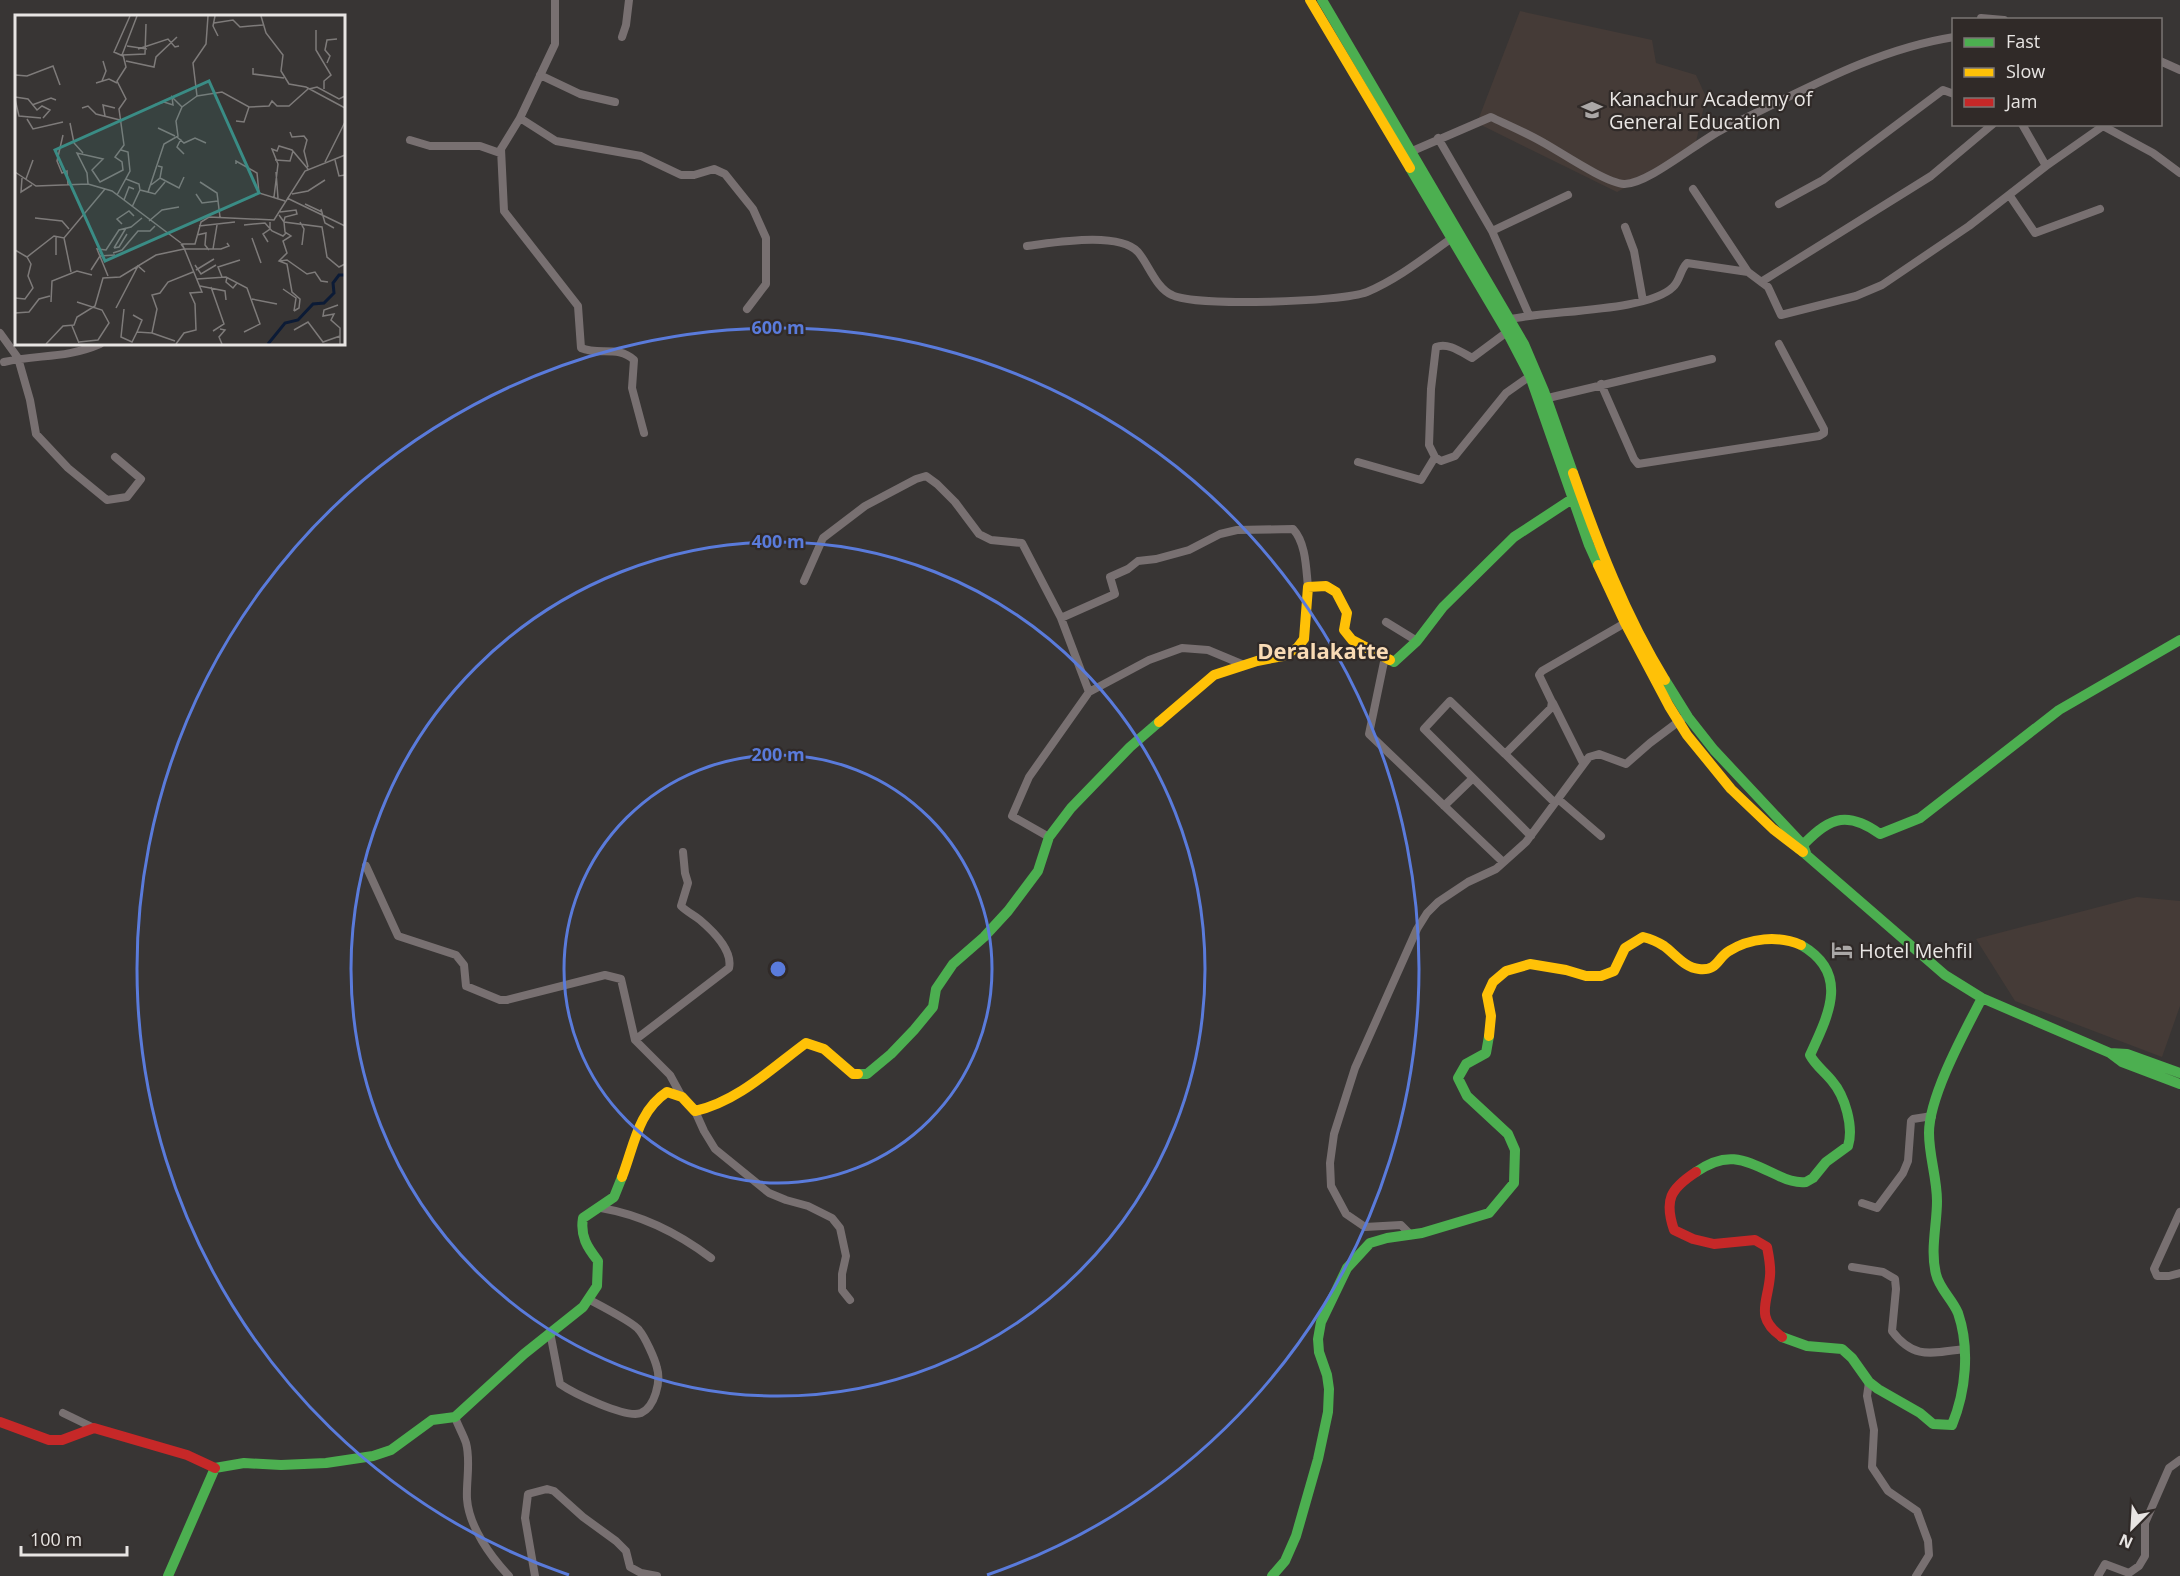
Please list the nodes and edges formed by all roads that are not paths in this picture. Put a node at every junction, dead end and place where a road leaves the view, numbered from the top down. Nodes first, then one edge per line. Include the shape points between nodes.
1 (555, 0) edge
2 (629, 0) edge
3 (1310, 0) edge
4 (1322, 0) edge
5 (622, 37) dead end
6 (1952, 37) edge
7 (2162, 62) edge
8 (2180, 70) edge
9 (1359, 73) junction
10 (540, 75) junction
11 (1952, 94) edge
12 (615, 102) dead end
13 (520, 118) junction
14 (1991, 126) edge
15 (2023, 126) edge
16 (1437, 138) junction
17 (410, 140) dead end
18 (501, 149) junction
19 (1410, 152) junction
20 (2046, 166) junction
21 (2180, 173) edge
22 (1419, 175) junction
23 (1693, 189) dead end
24 (1568, 195) dead end
25 (2010, 196) junction
26 (1779, 204) dead end
27 (2100, 210) dead end
28 (1625, 227) dead end
29 (1492, 231) junction
30 (1452, 238) junction
31 (1027, 246) dead end
32 (1748, 272) junction
33 (1761, 282) junction
34 (1493, 299) junction
35 (1643, 301) junction
36 (747, 309) dead end
37 (1529, 315) junction
38 (1510, 318) junction
39 (1507, 332) junction
40 (0, 333) edge
41 (1779, 344) dead end
42 (97, 345) edge
43 (18, 358) junction
44 (1712, 358) dead end
45 (4, 362) dead end
46 (1530, 376) junction
47 (1601, 384) junction
48 (1548, 398) junction
49 (644, 433) dead end
50 (115, 457) dead end
51 (1435, 457) junction
52 (1358, 462) dead end
53 (1577, 498) junction
54 (804, 581) dead end
55 (1308, 587) junction
56 (1060, 618) junction
57 (1386, 622) dead end
58 (1625, 623) junction
59 (2180, 640) edge
60 (1417, 641) junction
61 (1385, 657) junction
62 (1244, 665) junction
63 (1089, 692) junction
64 (1552, 702) junction
65 (1683, 719) junction
66 (1505, 754) junction
67 (1583, 763) junction
68 (1472, 779) junction
69 (1557, 801) junction
70 (1444, 806) junction
71 (1531, 836) junction
72 (1601, 836) dead end
73 (1049, 837) junction
74 (1803, 849) junction
75 (683, 852) dead end
76 (1503, 862) junction
77 (366, 866) dead end
78 (1982, 998) junction
79 (635, 1040) junction
80 (2110, 1053) junction
81 (2180, 1073) edge
82 (2180, 1084) edge
83 (682, 1097) junction
84 (695, 1111) junction
85 (1932, 1116) junction
86 (1862, 1203) dead end
87 (601, 1208) junction
88 (2180, 1212) edge
89 (1411, 1235) junction
90 (711, 1258) dead end
91 (1852, 1267) dead end
92 (2180, 1273) edge
93 (588, 1299) junction
94 (850, 1300) dead end
95 (550, 1332) junction
96 (1964, 1349) junction
97 (1869, 1382) junction
98 (63, 1413) dead end
99 (455, 1417) junction
100 (0, 1422) edge
101 (94, 1428) junction
102 (2180, 1460) edge
103 (215, 1468) junction
104 (168, 1576) edge
105 (509, 1576) edge
106 (535, 1576) edge
107 (657, 1576) edge
108 (1272, 1576) edge
109 (1916, 1576) edge
110 (2098, 1576) edge

1 - 10 street via 555,44
2 - 5 street
3 - 9 main road
4 - 9 main road
6 - 16 street via 1920,42 1830,76 1728,126 1649,176 1628,184 1607,178 1491,117
7 - 8 street
9 - 19 main road
9 - 22 main road
10 - 12 street via 580,94
10 - 13 street
11 - 26 street via 1943,90 1823,180
13 - 18 street
13 - 36 street via 556,141 640,156 681,175 714,169 725,174 753,209 766,238 765,284
14 - 33 street via 1930,176
15 - 20 street
16 - 19 street
16 - 29 street
17 - 18 street via 430,146 480,146 500,153
18 - 49 street via 504,211 578,306 581,348 589,352 619,351 633,360 632,388
19 - 22 main road
20 - 21 street via 2103,126 2153,153
20 - 25 street
22 - 30 main road
22 - 34 main road
23 - 32 street
24 - 29 street
25 - 27 street via 2035,233
25 - 33 street via 1890,279 1856,296 1781,315 1768,287
28 - 35 street via 1634,251
29 - 37 street
30 - 31 street via 1392,280 1365,293 1339,298 1239,302 1172,296 1137,251 1124,244 1086,239
30 - 34 main road
32 - 33 street
32 - 35 street via 1687,263 1675,286
34 - 38 main road
34 - 39 main road
35 - 37 street
37 - 38 street
38 - 48 main road
39 - 46 main road
39 - 51 street via 1472,358 1448,345 1436,347 1430,446
40 - 43 street
41 - 47 street via 1824,429 1819,436 1641,464 1634,459
42 - 43 street via 63,356
43 - 45 street
43 - 50 street via 36,434 68,468 107,500 127,496 141,479
44 - 47 street
46 - 51 street via 1506,393 1455,456 1441,461
46 - 53 main road
47 - 48 street
48 - 53 main road
51 - 52 street via 1421,480
53 - 58 main road via 1589,544
53 - 60 main road via 1515,537 1443,608
53 - 65 main road
54 - 56 street via 823,538 865,506 926,476 956,502 979,534 991,540 1022,543
55 - 56 street via 1302,546 1293,529 1236,530 1189,550 1138,561 1110,577 1115,594
55 - 61 main road via 1326,586 1336,592 1347,613 1344,630 1352,640
55 - 62 main road via 1304,639 1297,648 1283,656
56 - 63 street
57 - 60 street
58 - 64 street via 1542,671 1539,675
58 - 65 main road
59 - 74 main road via 2059,710 1920,818 1880,834 1857,820 1844,818 1820,828
60 - 61 main road via 1394,662
61 - 70 street via 1369,734
62 - 63 street via 1208,650 1182,648 1149,660
62 - 73 main road via 1214,675 1130,747 1071,808
63 - 73 street via 1029,777 1012,816
64 - 66 street via 1546,715
64 - 67 street
65 - 67 street via 1626,764 1599,754
65 - 74 main road via 1731,789 1773,829
66 - 68 street via 1450,701 1424,729
66 - 69 street
67 - 69 street
68 - 70 street
68 - 71 street
69 - 71 street
69 - 72 street
70 - 76 street
71 - 76 street
73 - 84 main road via 1038,870 1008,911 953,964 936,989 933,1007 891,1054 867,1074 853,1074 824,1049 806,1043 717,1105
74 - 78 main road via 1913,949
75 - 79 street via 688,883 681,906 724,946 729,968
76 - 89 street via 1438,902 1417,929 1355,1068 1334,1134 1331,1186 1346,1214 1365,1227 1401,1226
77 - 79 street via 398,936 456,955 464,965 466,986 507,1000 605,975 621,979
78 - 80 main road
78 - 85 main road via 1954,1051
79 - 83 street via 670,1075
80 - 81 main road via 2127,1054
80 - 82 main road via 2122,1062
83 - 84 main road
83 - 87 main road via 667,1092 648,1108 615,1196
84 - 94 street via 715,1149 769,1193 832,1218 840,1228 846,1256 842,1290
85 - 86 street via 1911,1121 1908,1161 1877,1208
85 - 96 main road via 1929,1132 1937,1196 1935,1270 1941,1287 1952,1300
87 - 90 street via 656,1224
87 - 93 main road via 583,1218 581,1232 598,1261 597,1286
88 - 92 street via 2154,1269 2157,1276
89 - 97 main road via 1488,1213 1514,1183 1515,1150 1508,1134 1467,1096 1458,1078 1466,1064 1486,1053 1491,1020 1487,994 1493,982 1506,971 1530,964 1601,976 1614,971 1625,948 1643,937 1661,944 1686,965 1701,970 1721,962 1726,952 1740,946 1759,939 1785,939 1821,959 1832,985 1822,1030 1810,1058 1839,1091 1850,1143 1802,1183 1728,1158 1701,1168 1680,1182 1668,1206 1674,1230 1693,1239 1714,1244 1755,1240 1767,1246 1771,1277 1764,1311 1773,1330 1798,1344 1842,1349
89 - 108 main road via 1370,1243 1347,1268 1321,1322 1318,1352 1327,1375 1328,1412 1296,1536 1285,1561
91 - 96 street via 1883,1272 1895,1279 1892,1331 1908,1349
93 - 95 main road
93 - 95 street via 639,1329 658,1368 650,1406 641,1413 632,1413 591,1401 560,1384
95 - 99 main road
96 - 97 main road via 1958,1414 1952,1425 1933,1424
97 - 109 street via 1867,1395 1874,1430 1872,1467 1888,1491 1917,1510 1928,1541 1929,1556
98 - 101 street
99 - 103 main road via 432,1420 390,1450 373,1456 326,1463 244,1463
99 - 105 street via 466,1445 470,1513 484,1546
100 - 101 main road via 49,1440 62,1440
101 - 103 main road via 187,1455
102 - 110 street via 2169,1468 2145,1523 2145,1556 2139,1566 2129,1573 2105,1564
103 - 104 main road
106 - 107 street via 525,1518 528,1494 547,1490 554,1491 616,1540 626,1551 630,1567 641,1574

